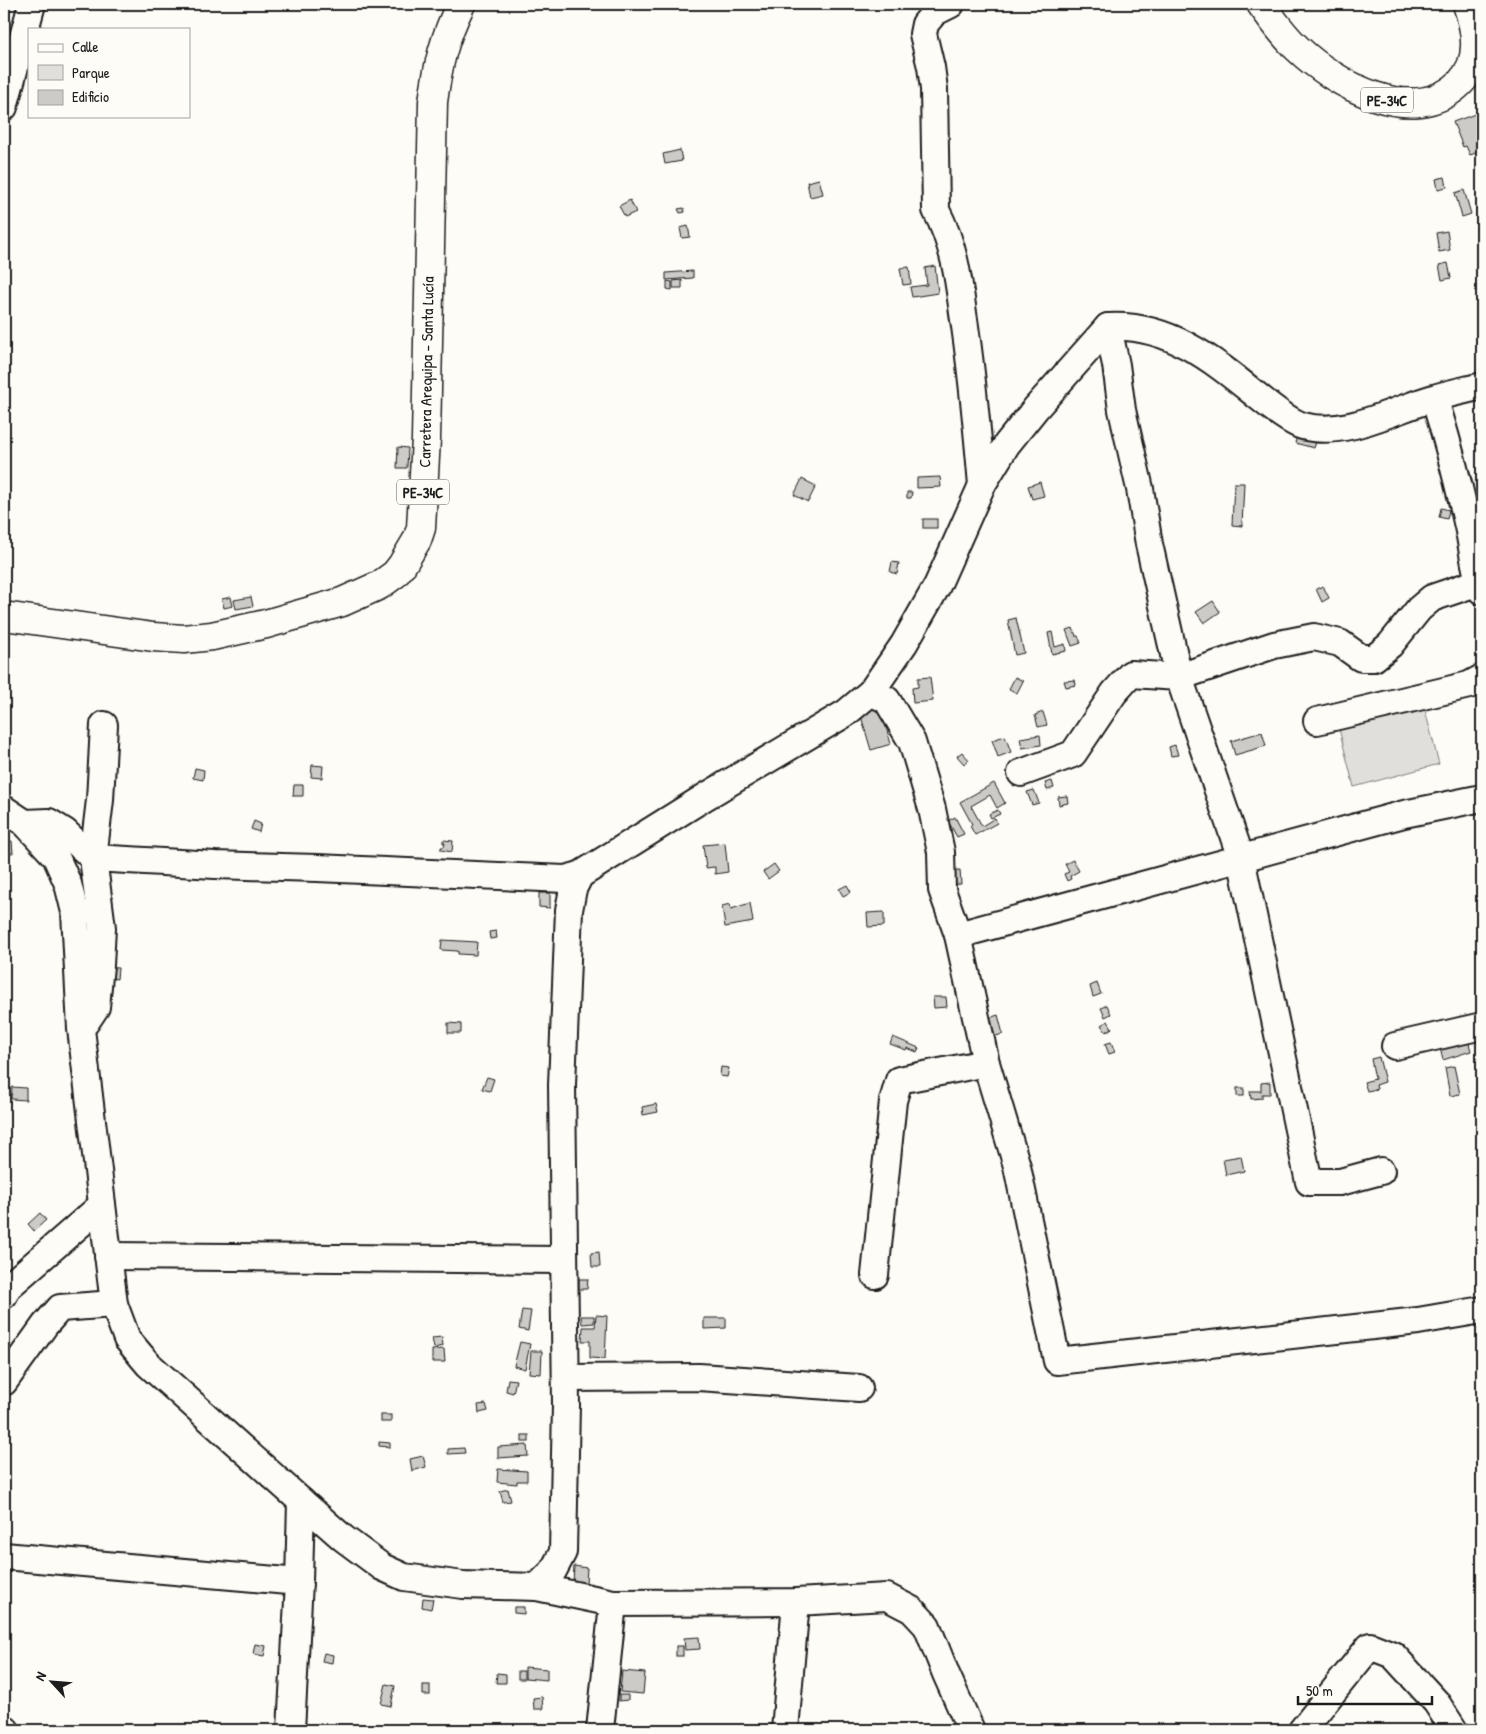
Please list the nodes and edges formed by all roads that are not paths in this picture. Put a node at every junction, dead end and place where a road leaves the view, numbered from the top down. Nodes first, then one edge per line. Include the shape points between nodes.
1 (32, 4) edge
2 (461, 4) edge
3 (951, 4) edge
4 (1260, 4) edge
5 (1467, 4) edge
6 (1476, 74) edge
7 (4, 107) edge
8 (1108, 327) junction
9 (1482, 386) edge
10 (1434, 398) junction
11 (982, 485) junction
12 (1476, 532) edge
13 (1480, 586) edge
14 (4, 616) edge
15 (1179, 677) junction
16 (1482, 678) edge
17 (871, 692) junction
18 (1318, 722) dead end
19 (104, 725) dead end
20 (1021, 773) dead end
21 (1482, 798) edge
22 (4, 809) edge
23 (25, 823) junction
24 (93, 858) junction
25 (1241, 858) junction
26 (580, 875) junction
27 (958, 935) junction
28 (1482, 1026) edge
29 (81, 1029) junction
30 (1395, 1046) dead end
31 (986, 1063) junction
32 (1382, 1171) dead end
33 (102, 1205) junction
34 (108, 1256) junction
35 (564, 1260) junction
36 (875, 1276) dead end
37 (4, 1294) edge
38 (114, 1304) junction
39 (1482, 1310) edge
40 (566, 1378) junction
41 (4, 1382) edge
42 (859, 1388) dead end
43 (301, 1501) junction
44 (4, 1556) edge
45 (299, 1582) junction
46 (537, 1587) junction
47 (796, 1602) junction
48 (613, 1604) junction
49 (292, 1730) edge
50 (600, 1730) edge
51 (785, 1730) edge
52 (971, 1730) edge
53 (1302, 1730) edge
54 (1454, 1730) edge

1 - 7 street
2 - 14 main road, Carretera Arequipa - Santa Lucía / PE-34C via 441,52 432,102 426,439 421,528 402,565 380,585 342,602 212,636 184,639 153,637
3 - 11 street via 935,12 925,24 922,34 932,67 934,89 936,210 954,254 973,373
4 - 6 main road, PE-34C via 1279,30 1313,62 1333,76 1380,98 1426,102
5 - 6 main road, PE-34C via 1474,29
8 - 10 street via 1146,329 1172,337 1209,359 1301,426 1354,425
8 - 11 street via 1036,408
8 - 15 street via 1149,544
9 - 10 street
10 - 12 street
11 - 17 street via 937,586 904,644
12 - 13 street
13 - 15 street via 1432,598 1374,658 1360,658 1340,643 1314,636 1274,645
15 - 20 street via 1131,674 1114,693 1073,754
15 - 25 street
16 - 18 street via 1469,685
17 - 26 street via 846,713
17 - 27 street via 887,700 912,742 932,808 941,852 942,890
19 - 24 street
21 - 25 street via 1404,814
22 - 23 street
23 - 24 street via 49,822
23 - 29 street via 56,857 68,884 75,912
24 - 26 street via 216,866 565,879
24 - 29 street via 102,928 100,965 96,1008
25 - 27 street
25 - 32 street via 1310,1182 1340,1182
26 - 35 street via 569,910 562,1085
27 - 31 street
28 - 30 street
29 - 33 street
31 - 36 street via 899,1080 892,1101
31 - 39 street via 1017,1166 1057,1361 1418,1321
33 - 34 street
33 - 37 street
34 - 35 street
34 - 38 street
35 - 40 street
38 - 41 street via 60,1308
38 - 43 street via 127,1339 148,1364
40 - 42 street via 699,1377
40 - 46 street via 563,1552 553,1571
43 - 45 street
43 - 46 street via 382,1567 404,1577 463,1585
44 - 45 street
45 - 49 street
46 - 48 street
47 - 48 street
47 - 51 street
47 - 52 street via 887,1597 912,1610 927,1626
48 - 50 street
53 - 54 street via 1370,1646 1393,1655 1436,1702

